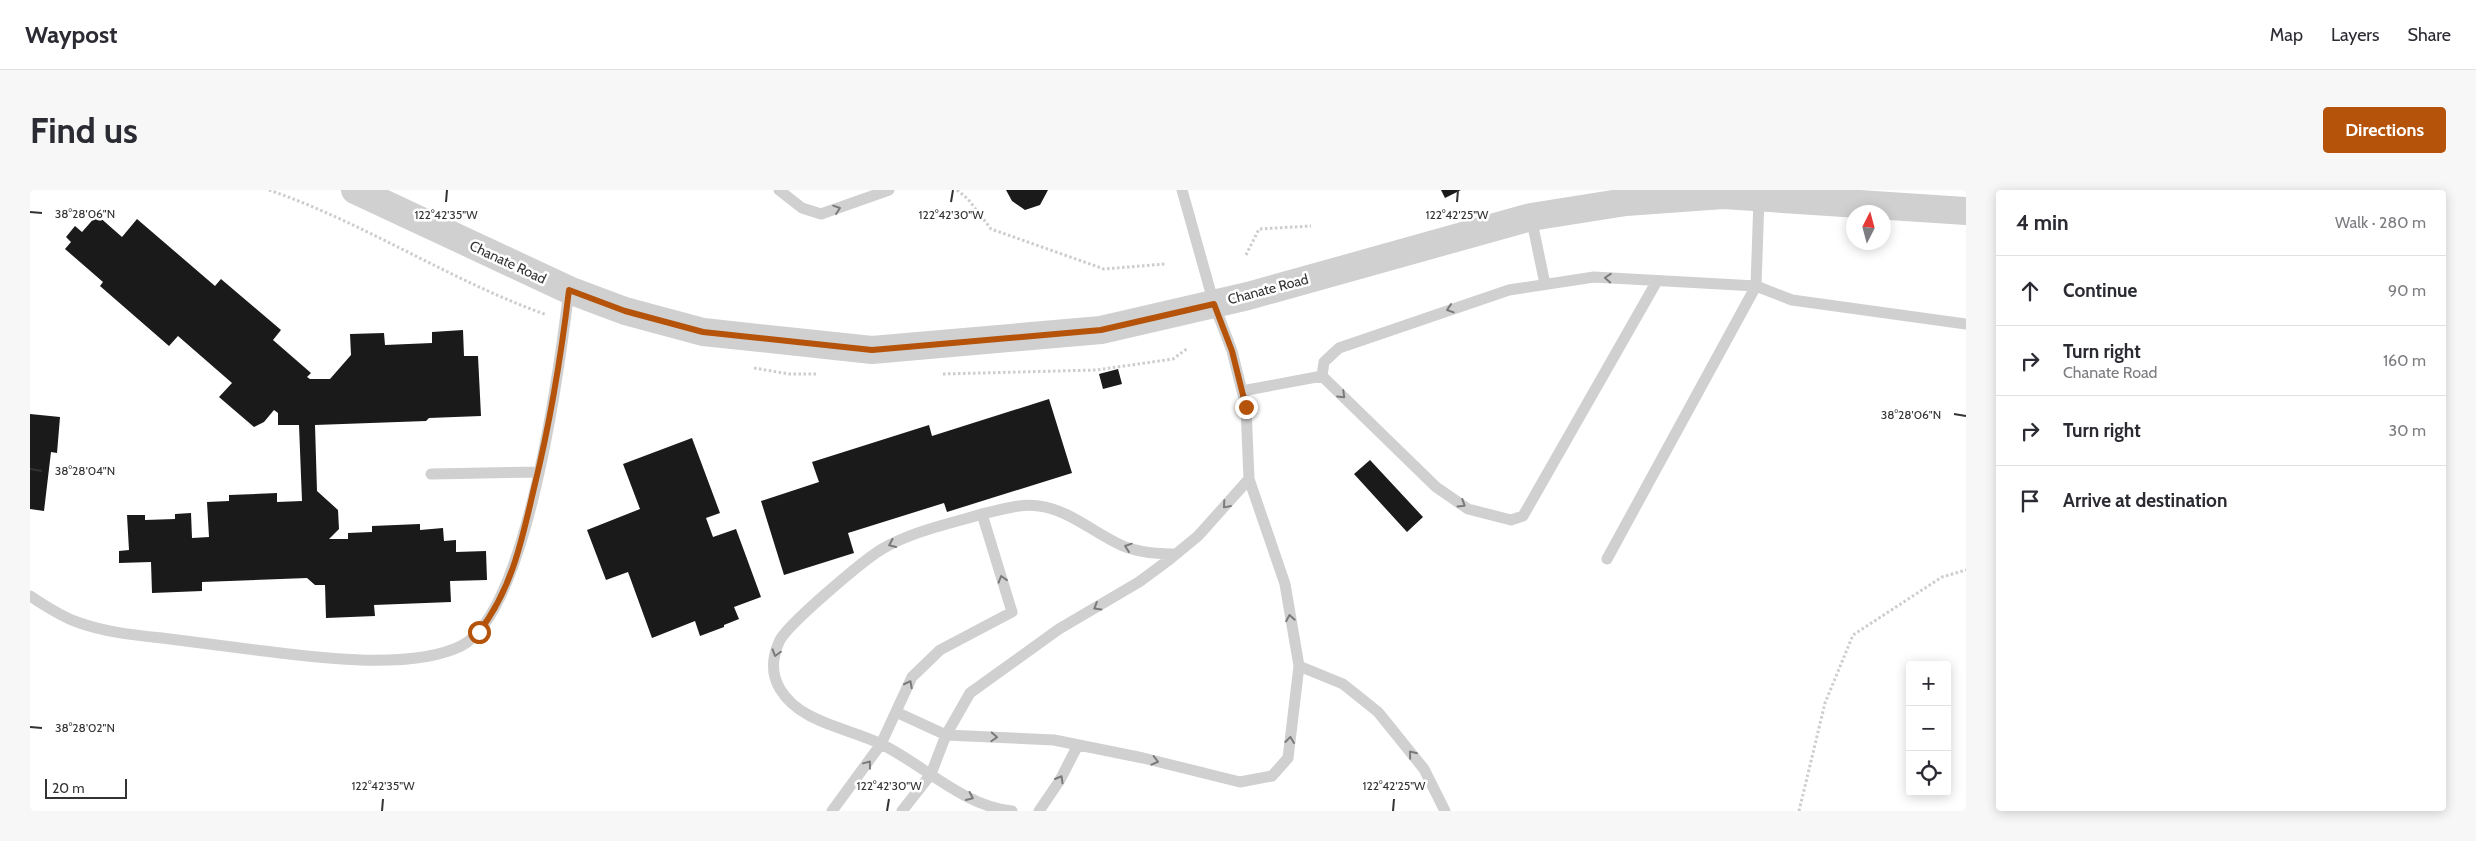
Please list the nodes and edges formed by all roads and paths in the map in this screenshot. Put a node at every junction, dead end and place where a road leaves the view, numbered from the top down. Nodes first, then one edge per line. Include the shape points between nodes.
1 (354, 190) edge
2 (779, 190) edge
3 (889, 190) edge
4 (956, 190) edge
5 (1182, 190) edge
6 (1759, 196) junction
7 (1966, 211) edge
8 (1531, 217) junction
9 (1311, 226) dead end
10 (1246, 255) dead end
11 (1165, 264) dead end
12 (1657, 281) junction
13 (1545, 284) junction
14 (1756, 286) junction
15 (569, 290) junction
16 (1214, 304) junction
17 (1966, 324) edge
18 (1322, 376) junction
19 (1242, 391) junction
20 (538, 472) junction
21 (431, 474) dead end
22 (1249, 479) junction
23 (982, 514) junction
24 (1176, 554) junction
25 (1607, 559) dead end
26 (1966, 570) edge
27 (30, 596) edge
28 (1298, 666) junction
29 (896, 712) junction
30 (946, 735) junction
31 (882, 744) junction
32 (1078, 745) junction
33 (931, 774) junction
34 (832, 811) edge
35 (902, 811) edge
36 (1012, 811) edge
37 (1039, 811) edge
38 (1445, 811) edge
39 (1799, 811) edge

1 - 15 street, Chanate Road
2 -> 3 lane via 802,208 821,214
4 - 11 path via 968,199 991,228 1104,269
5 - 16 lane
6 - 7 street, Chanate Road
6 - 8 street, Chanate Road via 1638,200
6 - 14 lane
8 - 13 lane
8 - 16 street, Chanate Road
9 - 10 path via 1259,229
12 -> 13 lane via 1594,276
12 - 14 lane
18 -> 12 lane via 1436,487 1468,509 1510,520 1523,516
13 -> 18 lane via 1509,290 1338,348 1324,362
14 - 17 lane via 1792,300
14 - 25 lane
15 - 16 street, Chanate Road via 625,311 703,332 872,350 1101,330
15 - 20 lane
16 - 19 lane via 1232,351
18 - 19 lane
19 - 22 lane via 1246,407
20 - 21 lane
20 - 27 lane via 520,551 506,587 479,632 446,652 384,661 274,652 117,633 79,623
22 -> 24 lane via 1198,536
28 -> 22 lane via 1285,584
24 -> 23 lane via 1147,553 1123,546 1059,511 1039,506 1015,506
29 -> 23 lane via 912,677 940,650 1012,612
23 -> 31 lane via 921,531 883,549 848,575 779,641 772,668 780,690 800,710
24 -> 30 lane via 1139,582 1059,629 970,693
26 - 39 path via 1942,577 1853,635 1825,703
32 -> 28 lane via 1240,782 1272,776 1288,758
38 -> 28 lane via 1424,769 1378,712 1343,684
29 - 30 lane
29 - 31 lane
30 -> 32 lane via 1054,740
30 - 33 lane
31 - 33 lane
34 -> 31 lane
37 -> 32 lane
33 - 35 lane
33 -> 36 lane via 967,796

